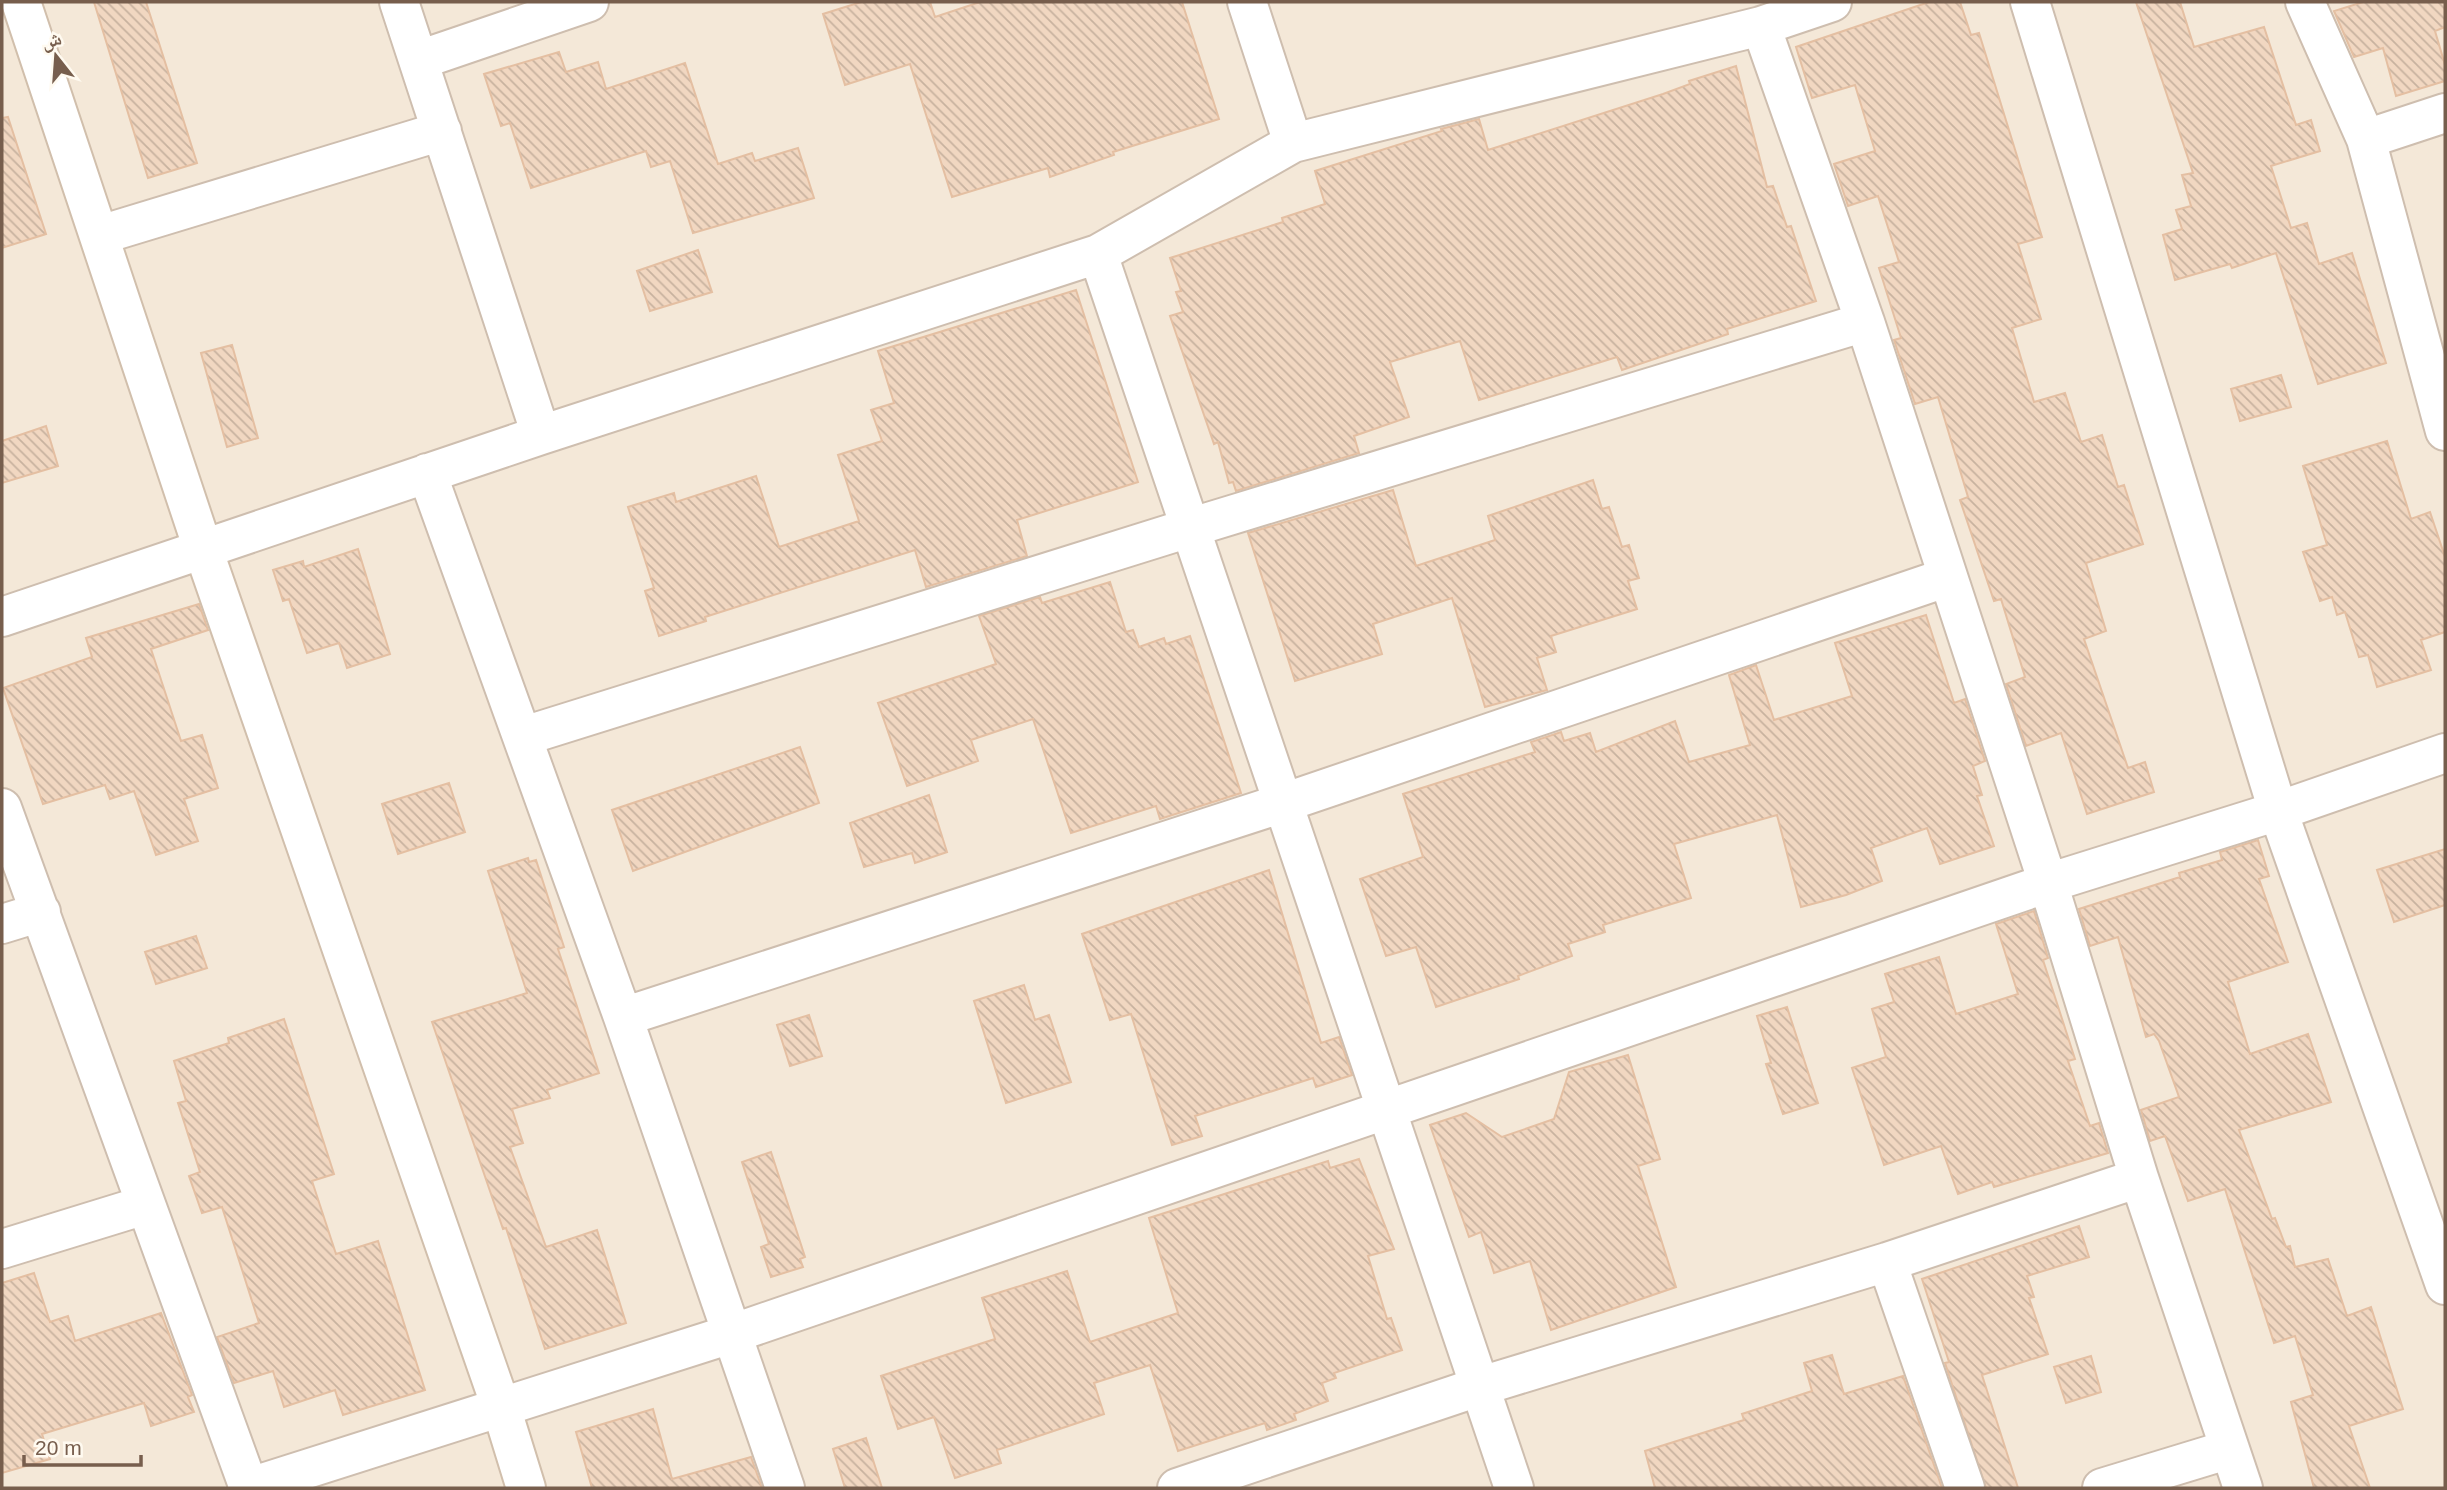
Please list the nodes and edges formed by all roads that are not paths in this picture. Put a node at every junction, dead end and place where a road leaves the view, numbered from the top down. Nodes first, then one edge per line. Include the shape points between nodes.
1 (21, 2) edge
2 (399, 2) edge
3 (589, 2) edge
4 (1247, 2) edge
5 (1832, 2) edge
6 (2029, 2) edge
7 (2305, 2) edge
8 (1760, 26) junction
9 (419, 60) junction
10 (2445, 113) edge
11 (442, 131) junction
12 (2366, 139) junction
13 (1293, 143) junction
14 (100, 235) junction
15 (1098, 254) junction
16 (1865, 322) junction
17 (2444, 425) edge
18 (541, 435) junction
19 (428, 473) junction
20 (1189, 528) junction
21 (203, 549) junction
22 (1948, 577) junction
23 (2, 617) edge
24 (524, 736) junction
25 (2445, 753) edge
26 (1283, 803) junction
27 (2, 808) edge
28 (2278, 811) junction
29 (2048, 883) junction
30 (41, 912) junction
31 (2, 924) edge
32 (623, 1017) junction
33 (1389, 1109) junction
34 (2139, 1178) junction
35 (145, 1205) junction
36 (2, 1249) edge
37 (1887, 1262) junction
38 (2445, 1285) edge
39 (731, 1334) junction
40 (1481, 1385) junction
41 (501, 1407) junction
42 (2230, 1449) junction
43 (248, 1488) edge
44 (526, 1488) edge
45 (785, 1488) edge
46 (1177, 1488) edge
47 (1514, 1488) edge
48 (1965, 1488) edge
49 (2102, 1488) edge
50 (2243, 1488) edge

1 - 14 street
2 - 9 street
3 - 9 street
4 - 13 street
5 - 8 street
6 - 28 street
7 - 12 street
8 - 13 street
8 - 16 street
9 - 11 street
10 - 12 street
11 - 14 street
11 - 18 street
12 - 17 street
13 - 15 street
14 - 21 street
15 - 18 street
15 - 20 street
16 - 20 street
16 - 22 street
18 - 19 street
19 - 21 street
19 - 24 street
20 - 24 street
20 - 26 street
21 - 23 street
21 - 41 street
22 - 26 street
22 - 29 street
24 - 32 street
25 - 28 street
26 - 32 street
26 - 33 street
27 - 30 street
28 - 29 street
28 - 38 street
29 - 33 street
29 - 34 street
30 - 31 street
30 - 35 street
32 - 39 street
33 - 39 street
33 - 40 street
34 - 37 street
34 - 42 street
35 - 36 street
35 - 43 street
37 - 40 street
37 - 48 street
39 - 41 street
39 - 45 street
40 - 46 street
40 - 47 street
41 - 43 street
41 - 44 street
42 - 49 street
42 - 50 street

